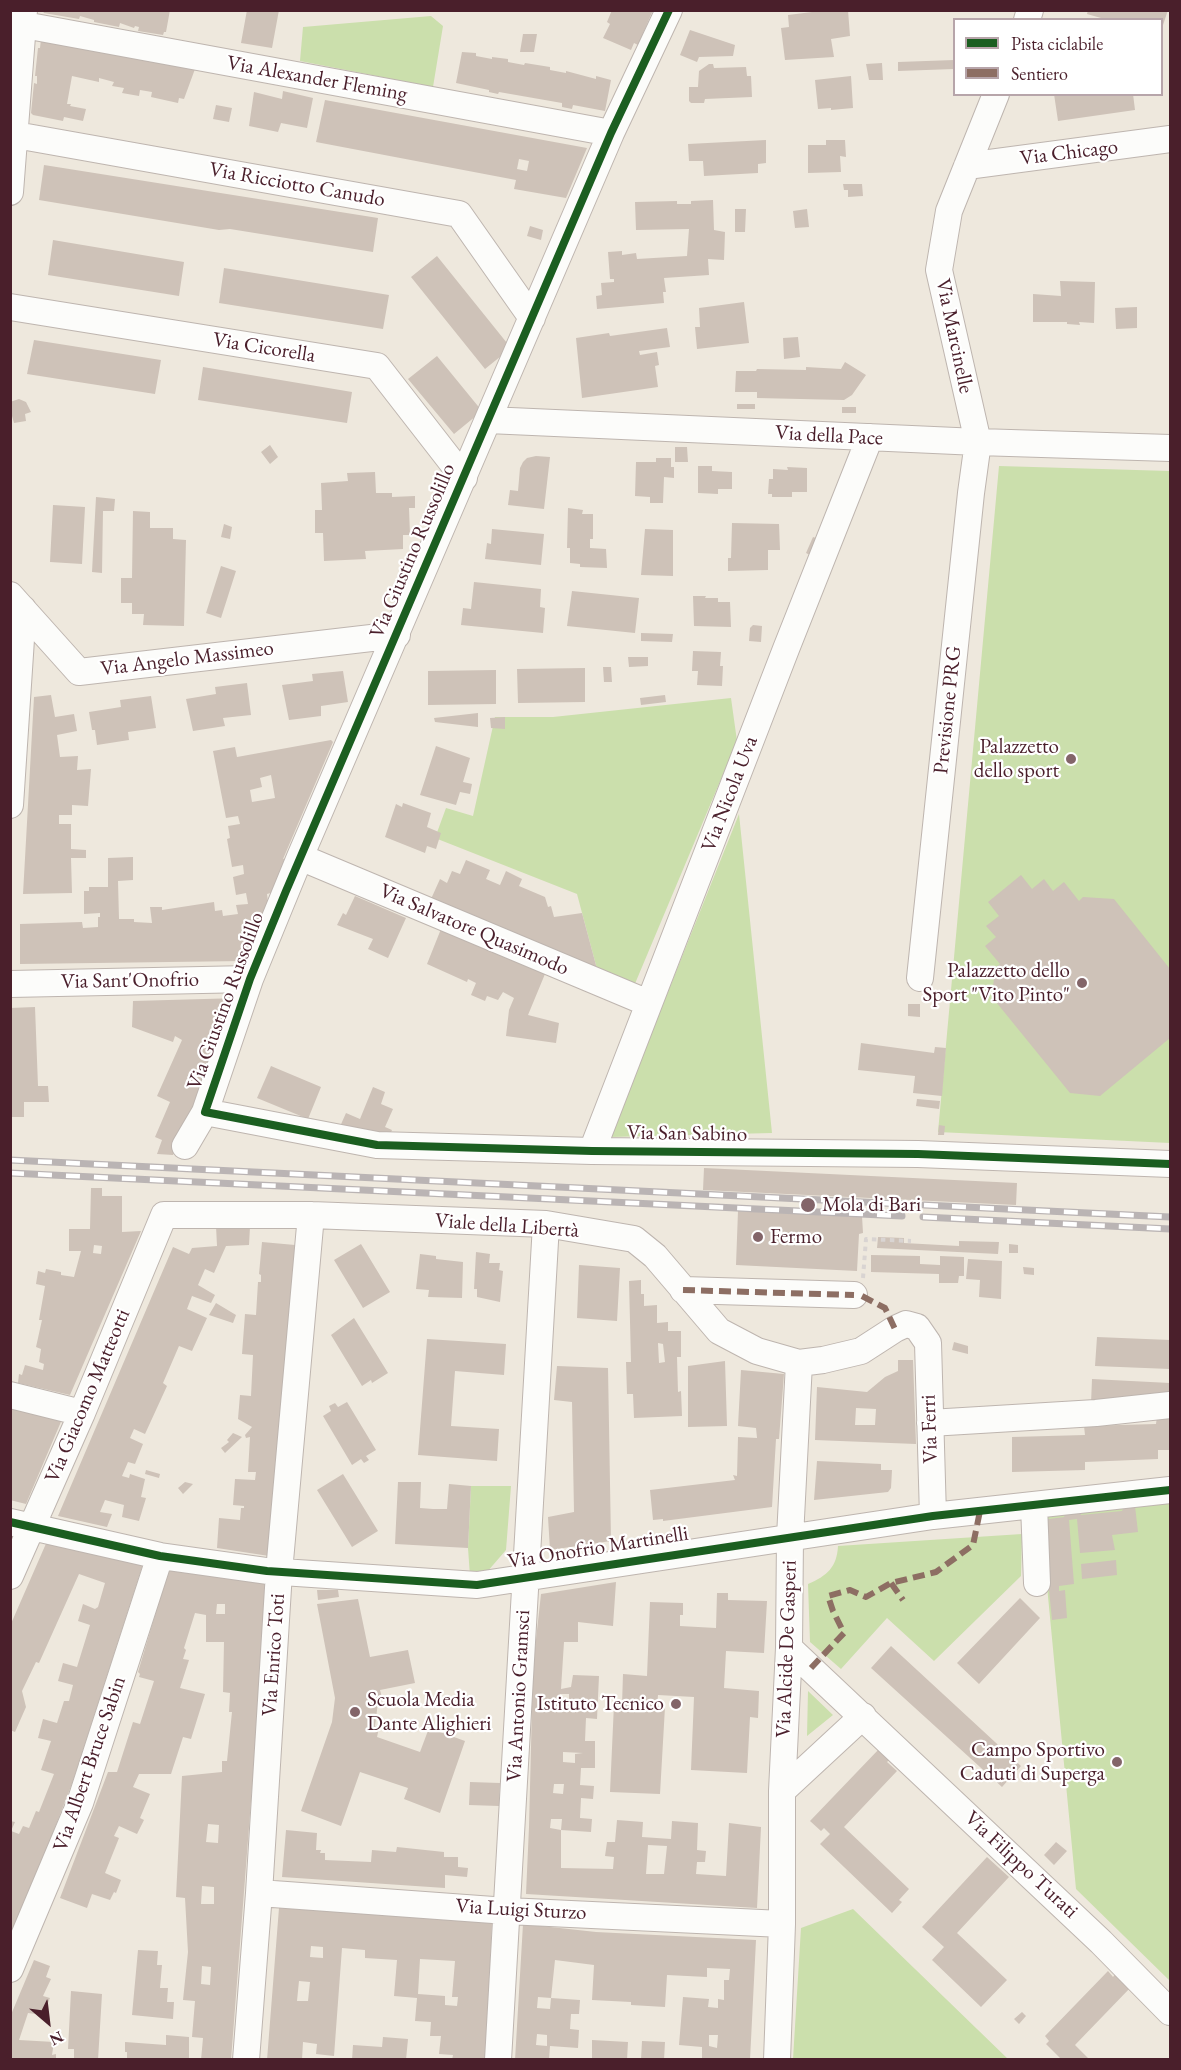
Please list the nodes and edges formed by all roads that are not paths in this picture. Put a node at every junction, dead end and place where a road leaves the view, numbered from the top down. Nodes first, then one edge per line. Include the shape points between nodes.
1 (669, 10) edge
2 (24, 18) edge
3 (995, 96) edge
4 (611, 133) junction
5 (13, 134) edge
6 (1170, 139) edge
7 (967, 166) junction
8 (10, 192) edge
9 (10, 308) edge
10 (532, 318) junction
11 (488, 420) junction
12 (870, 437) junction
13 (978, 442) junction
14 (1170, 448) edge
15 (464, 478) junction
16 (17, 602) edge
17 (397, 635) junction
18 (10, 805) edge
19 (300, 857) junction
20 (920, 978) dead end
21 (250, 979) junction
22 (10, 984) edge
23 (648, 1003) junction
24 (205, 1112) junction
25 (185, 1146) dead end
26 (592, 1151) junction
27 (1170, 1164) edge
28 (164, 1215) joint
29 (311, 1215) junction
30 (546, 1224) junction
31 (683, 1290) junction
32 (854, 1295) road end
33 (928, 1343) joint
34 (799, 1364) junction
35 (10, 1395) edge
36 (1170, 1405) edge
37 (82, 1413) junction
38 (930, 1423) junction
39 (1170, 1490) edge
40 (1034, 1505) junction
41 (933, 1516) junction
42 (21, 1524) edge
43 (790, 1537) junction
44 (160, 1556) junction
45 (279, 1572) junction
46 (10, 1576) edge
47 (524, 1578) junction
48 (1037, 1583) dead end
49 (789, 1648) junction
50 (863, 1716) junction
51 (782, 1791) junction
52 (260, 1893) junction
53 (507, 1911) junction
54 (782, 1924) junction
55 (10, 1969) edge
56 (1170, 2012) edge
57 (246, 2060) edge
58 (498, 2060) edge
59 (777, 2060) edge

1 - 4 street, Via Giustino Russolillo
2 - 4 street, Via Alexander Fleming
2 - 5 street
3 - 7 street, Via Marcinelle
4 - 10 street, Via Giustino Russolillo
5 - 8 street
5 - 10 street, Via Ricciotto Canudo via 459,214
6 - 7 street, Via Chicago
7 - 13 street, Via Marcinelle via 949,211 939,270
9 - 15 street, Via Cicorella via 377,366
10 - 11 street, Via Giustino Russolillo
11 - 12 street, Via della Pace
11 - 15 street, Via Giustino Russolillo
12 - 13 street, Via della Pace
12 - 23 street, Via Nicola Uva
13 - 14 street, Via della Pace
13 - 20 street, Previsione PRG
15 - 17 street, Via Giustino Russolillo
16 - 17 street, Via Angelo Massimeo via 79,672
16 - 18 street
17 - 19 street, Via Giustino Russolillo
19 - 21 street, Via Giustino Russolillo
19 - 23 street, Via Salvatore Quasimodo
21 - 22 street, Via Sant'Onofrio
21 - 24 street, Via Giustino Russolillo
23 - 26 street, Via Nicola Uva
24 - 25 street, Via Giustino Russolillo
24 - 26 street, Via San Sabino via 378,1145
26 - 27 street, Via San Sabino via 918,1154
28 - 29 street, Viale della Libertà
28 - 37 street, Via Giacomo Matteotti
29 - 30 street, Viale della Libertà
29 - 45 street, Via Enrico Toti
30 - 31 street, Viale della Libertà via 634,1239 655,1256
30 - 47 street, Via Antonio Gramsci
31 - 32 street
31 - 34 street, Viale della Libertà via 719,1331 757,1351
33 - 34 street, Viale della Libertà via 917,1327 906,1324 861,1351
33 - 38 street, Via Ferri
34 - 43 street, Via Alcide De Gasperi
35 - 37 street
36 - 38 street
37 - 42 street, Via Giacomo Matteotti
38 - 41 street, Via Ferri
39 - 40 street, Via Onofrio Martinelli
40 - 41 street, Via Onofrio Martinelli
40 - 48 street
41 - 43 street, Via Onofrio Martinelli
42 - 44 street, Via Onofrio Martinelli
42 - 46 street, Via Giacomo Matteotti
43 - 47 street, Via Onofrio Martinelli
43 - 49 street, Via Alcide De Gasperi
44 - 45 street, Via Onofrio Martinelli
44 - 55 street, Via Albert Bruce Sabin via 80,1803
45 - 47 street, Via Onofrio Martinelli via 477,1585
45 - 52 street, Via Enrico Toti
47 - 53 street, Via Antonio Gramsci
49 - 50 street, Via Filippo Turati
49 - 51 street, Via Alcide De Gasperi
50 - 51 street, Via Alcide De Gasperi
50 - 56 street, Via Filippo Turati
51 - 54 street, Via Alcide De Gasperi
52 - 53 street, Via Luigi Sturzo
52 - 57 street, Via Enrico Toti
53 - 54 street, Via Luigi Sturzo
53 - 58 street, Via Antonio Gramsci
54 - 59 street, Via Alcide De Gasperi

